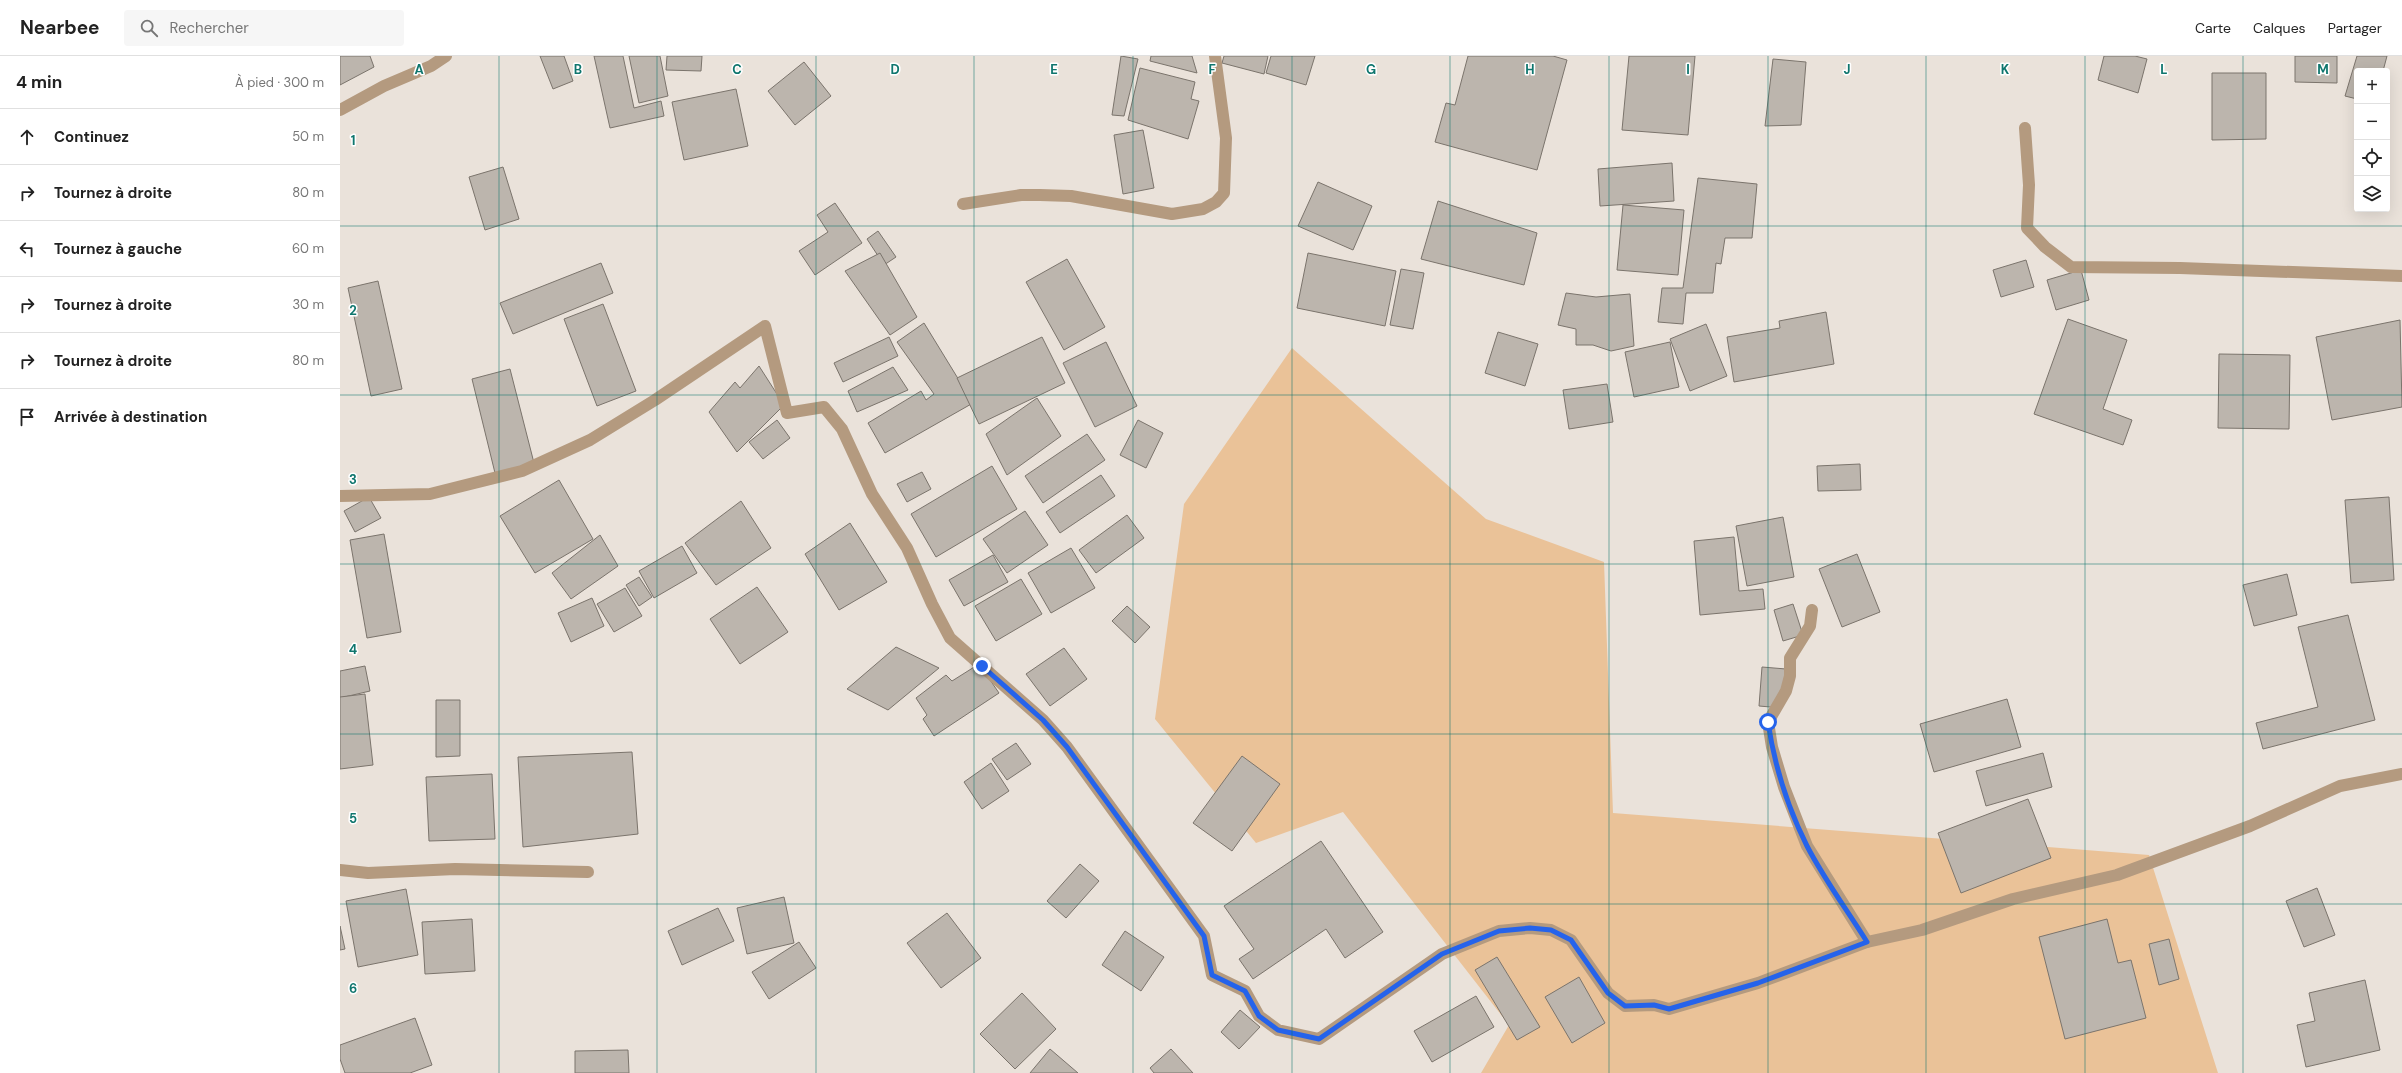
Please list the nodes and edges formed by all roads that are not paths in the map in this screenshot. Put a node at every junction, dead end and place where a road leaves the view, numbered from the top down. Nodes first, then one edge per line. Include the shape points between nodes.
1 (446, 56) edge
2 (1215, 56) edge
3 (340, 110) edge
4 (2025, 128) dead end
5 (963, 204) dead end
6 (2402, 276) edge
7 (340, 496) edge
8 (1812, 610) dead end
9 (2402, 774) edge
10 (340, 870) edge
11 (588, 872) dead end
12 (1867, 942) junction

1 - 3 street
2 - 5 street via 1226,138 1224,193 1216,202 1203,209 1172,214 1071,196 1014,196
4 - 6 street via 2029,185 2027,228 2071,267
7 - 12 street via 430,494 522,471 590,440 765,326 787,413 824,407 842,429 872,494 907,548 950,638 1043,720 1067,747 1204,936 1212,975 1245,991 1259,1016 1278,1030 1319,1039 1442,954 1499,931 1530,928 1551,930 1571,940 1608,993 1625,1006 1654,1005 1669,1009 1758,983
8 - 12 street via 1810,626 1790,658 1790,676 1786,691 1768,722 1772,747 1784,787 1807,846
9 - 12 street via 2340,786 2250,826 2117,875 2013,899 1922,930
10 - 11 street via 368,873 455,869

